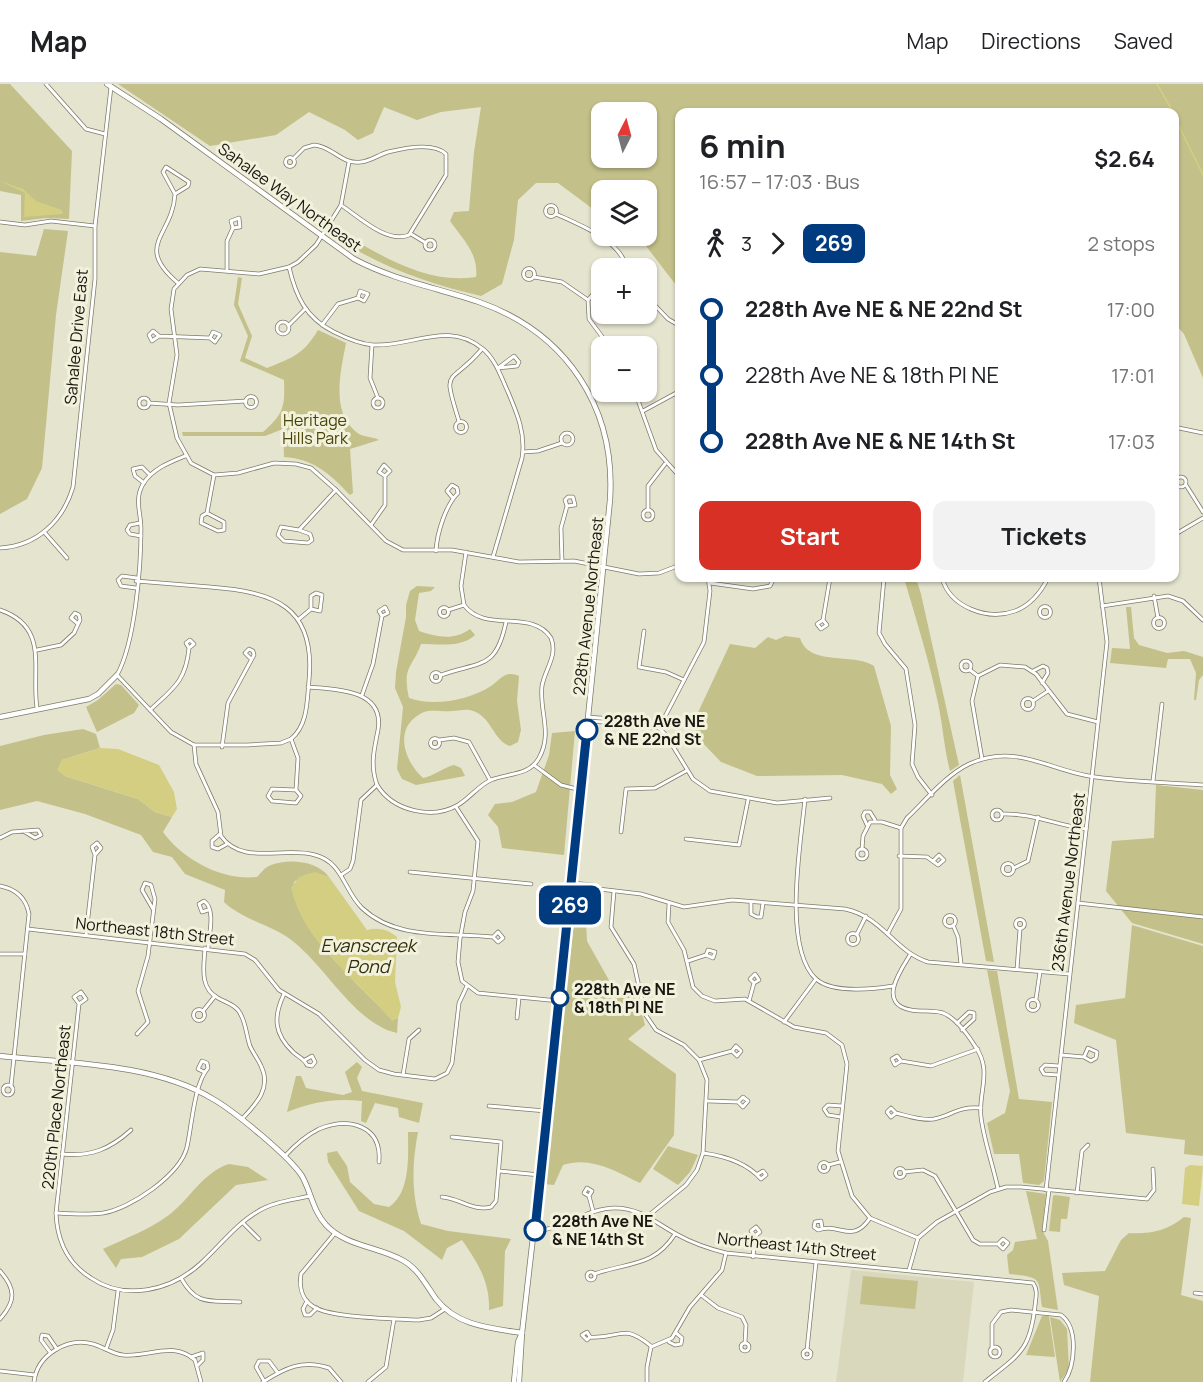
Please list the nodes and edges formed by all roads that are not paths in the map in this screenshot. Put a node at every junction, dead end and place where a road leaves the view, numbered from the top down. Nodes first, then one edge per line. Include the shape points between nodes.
1 (46, 84) edge
2 (109, 85) edge
3 (105, 134) junction
4 (293, 159) dead end
5 (349, 162) junction
6 (176, 194) junction
7 (341, 205) junction
8 (556, 214) dead end
9 (0, 222) edge
10 (95, 226) junction
11 (233, 228) dead end
12 (411, 234) junction
13 (321, 236) junction
14 (426, 243) dead end
15 (622, 258) edge
16 (289, 267) junction
17 (227, 270) junction
18 (534, 277) dead end
19 (178, 283) junction
20 (591, 297) edge
21 (358, 298) dead end
22 (588, 300) junction
23 (657, 308) edge
24 (305, 309) junction
25 (675, 323) edge
26 (289, 325) dead end
27 (322, 325) junction
28 (159, 336) dead end
29 (602, 336) edge
30 (176, 337) junction
31 (210, 338) dead end
32 (372, 345) junction
33 (482, 349) junction
34 (498, 369) junction
35 (675, 395) edge
36 (378, 398) dead end
37 (246, 401) dead end
38 (639, 402) edge
39 (149, 403) dead end
40 (169, 403) junction
41 (643, 411) junction
42 (601, 419) joint
43 (459, 421) dead end
44 (1179, 428) edge
45 (1201, 432) edge
46 (562, 443) junction
47 (523, 452) junction
48 (185, 456) junction
49 (665, 464) junction
50 (675, 473) edge
51 (150, 475) junction
52 (214, 475) junction
53 (385, 476) dead end
54 (144, 483) junction
55 (1185, 485) dead end
56 (336, 489) junction
57 (452, 497) dead end
58 (567, 507) dead end
59 (648, 510) dead end
60 (1203, 512) edge
61 (207, 513) junction
62 (1203, 518) edge
63 (140, 523) junction
64 (370, 525) junction
65 (299, 530) junction
66 (45, 532) junction
67 (1179, 532) edge
68 (141, 536) junction
69 (0, 548) edge
70 (436, 551) junction
71 (465, 552) junction
72 (67, 558) dead end
73 (493, 558) junction
74 (562, 561) junction
75 (604, 566) junction
76 (675, 567) edge
77 (136, 579) junction
78 (772, 582) edge
79 (829, 582) edge
80 (884, 582) edge
81 (943, 582) edge
82 (1045, 582) edge
83 (1099, 582) edge
84 (710, 584) joint
85 (136, 588) junction
86 (1154, 596) junction
87 (1033, 600) junction
88 (464, 605) junction
89 (1102, 606) junction
90 (1041, 608) dead end
91 (311, 609) junction
92 (0, 610) edge
93 (448, 610) dead end
94 (382, 616) dead end
95 (1158, 618) dead end
96 (299, 619) junction
97 (823, 620) dead end
98 (1203, 620) edge
99 (506, 622) junction
100 (77, 623) dead end
101 (644, 631) dead end
102 (189, 648) dead end
103 (37, 650) junction
104 (250, 658) dead end
105 (970, 670) dead end
106 (1032, 670) junction
107 (117, 675) junction
108 (441, 675) dead end
109 (978, 676) junction
110 (684, 681) junction
111 (1042, 683) junction
112 (308, 687) junction
113 (1048, 691) junction
114 (362, 694) junction
115 (1033, 701) dead end
116 (1161, 704) dead end
117 (37, 708) junction
118 (150, 710) junction
119 (0, 717) edge
120 (588, 719) junction
121 (1098, 722) junction
122 (659, 728) junction
123 (291, 739) junction
124 (439, 740) dead end
125 (194, 744) junction
126 (222, 747) junction
127 (982, 759) junction
128 (534, 765) junction
129 (686, 771) junction
130 (1092, 776) junction
131 (490, 780) junction
132 (1153, 781) junction
133 (1203, 785) edge
134 (377, 786) junction
135 (296, 790) junction
136 (581, 790) junction
137 (932, 795) junction
138 (830, 798) dead end
139 (805, 799) junction
140 (748, 800) junction
141 (455, 807) junction
142 (1002, 813) dead end
143 (1038, 817) junction
144 (874, 820) junction
145 (867, 825) junction
146 (901, 828) junction
147 (1086, 829) junction
148 (25, 832) junction
149 (621, 832) dead end
150 (220, 833) junction
151 (0, 838) edge
152 (686, 839) dead end
153 (225, 842) junction
154 (861, 849) dead end
155 (96, 855) dead end
156 (899, 856) junction
157 (934, 860) dead end
158 (1014, 868) dead end
159 (410, 872) dead end
160 (341, 875) junction
161 (474, 879) junction
162 (531, 884) dead end
163 (572, 885) junction
164 (0, 886) edge
165 (614, 891) junction
166 (751, 902) junction
167 (763, 903) junction
168 (1078, 903) junction
169 (669, 904) junction
170 (796, 906) junction
171 (153, 909) junction
172 (208, 910) dead end
173 (866, 916) junction
174 (1203, 917) edge
175 (953, 925) dead end
176 (1020, 928) dead end
177 (28, 929) junction
178 (888, 933) junction
179 (461, 934) junction
180 (857, 934) dead end
181 (87, 935) junction
182 (493, 937) dead end
183 (150, 942) junction
184 (207, 948) junction
185 (0, 954) edge
186 (25, 954) junction
187 (706, 955) dead end
188 (910, 955) junction
189 (688, 961) junction
190 (961, 964) junction
191 (1017, 969) junction
192 (1040, 972) junction
193 (1069, 974) junction
194 (816, 979) junction
195 (754, 983) dead end
196 (467, 986) junction
197 (893, 986) junction
198 (284, 994) junction
199 (215, 996) junction
200 (519, 998) junction
201 (1035, 1000) dead end
202 (560, 1001) junction
203 (749, 1001) junction
204 (79, 1004) dead end
205 (203, 1011) dead end
206 (517, 1018) dead end
207 (784, 1022) junction
208 (957, 1023) junction
209 (419, 1030) dead end
210 (962, 1030) junction
211 (137, 1034) dead end
212 (978, 1049) junction
213 (732, 1051) dead end
214 (1061, 1055) junction
215 (0, 1056) edge
216 (15, 1057) junction
217 (1084, 1057) junction
218 (305, 1060) dead end
219 (699, 1060) junction
220 (902, 1061) dead end
221 (72, 1064) junction
222 (1059, 1066) junction
223 (204, 1072) dead end
224 (403, 1075) junction
225 (1058, 1075) junction
226 (11, 1086) dead end
227 (199, 1091) junction
228 (708, 1101) junction
229 (738, 1102) dead end
230 (489, 1106) dead end
231 (842, 1106) junction
232 (981, 1108) junction
233 (546, 1111) junction
234 (896, 1113) dead end
235 (841, 1117) junction
236 (241, 1120) junction
237 (131, 1130) dead end
238 (452, 1137) dead end
239 (1088, 1145) dead end
240 (703, 1153) junction
241 (63, 1154) junction
242 (284, 1157) junction
243 (379, 1162) dead end
244 (840, 1162) junction
245 (828, 1165) dead end
246 (1153, 1168) dead end
247 (499, 1171) junction
248 (904, 1172) dead end
249 (758, 1174) dead end
250 (540, 1175) junction
251 (998, 1189) junction
252 (1047, 1190) junction
253 (1077, 1193) junction
254 (310, 1196) junction
255 (589, 1196) dead end
256 (442, 1197) dead end
257 (594, 1212) junction
258 (955, 1212) junction
259 (56, 1213) junction
260 (648, 1216) junction
261 (870, 1218) junction
262 (243, 1223) junction
263 (822, 1228) dead end
264 (1044, 1230) dead end
265 (535, 1231) junction
266 (335, 1233) junction
267 (675, 1234) junction
268 (755, 1236) dead end
269 (918, 1238) junction
270 (259, 1239) dead end
271 (998, 1244) dead end
272 (726, 1253) junction
273 (753, 1257) junction
274 (816, 1262) junction
275 (909, 1270) junction
276 (0, 1271) edge
277 (594, 1274) dead end
278 (181, 1278) junction
279 (118, 1291) junction
280 (1195, 1293) dead end
281 (1203, 1294) edge
282 (701, 1295) junction
283 (307, 1301) junction
284 (240, 1302) dead end
285 (316, 1308) junction
286 (445, 1309) junction
287 (1035, 1311) junction
288 (0, 1319) edge
289 (394, 1319) junction
290 (522, 1333) junction
291 (676, 1333) junction
292 (590, 1337) dead end
293 (669, 1341) junction
294 (745, 1343) dead end
295 (651, 1347) junction
296 (992, 1348) dead end
297 (106, 1349) junction
298 (807, 1350) dead end
299 (54, 1351) junction
300 (191, 1357) junction
301 (198, 1365) junction
302 (0, 1371) edge
303 (278, 1373) junction
304 (35, 1374) junction
305 (34, 1382) edge
306 (201, 1382) edge
307 (263, 1382) edge
308 (341, 1382) edge
309 (368, 1382) edge
310 (516, 1382) edge
311 (647, 1382) edge
312 (985, 1382) edge
313 (1065, 1382) edge

1 - 3 street via 86,129
2 - 3 street, Sahalee Drive East
2 - 13 main road, Sahalee Way Northeast
3 - 10 street, Sahalee Drive East
4 - 5 street via 304,148 314,145
5 - 7 street
5 - 12 street via 429,147 443,151 446,175
6 - 6 street via 188,186 188,180 166,166 164,176
6 - 19 street via 157,254 162,270
7 - 12 street via 387,235 399,238
7 - 13 street
8 - 15 street via 582,225 618,251
9 - 10 street via 25,225 51,221
10 - 66 street, Sahalee Drive East via 95,279 73,487 59,517
11 - 17 street via 227,241
12 - 14 street
13 - 16 street via 307,256
13 - 42 main road, Sahalee Way Northeast via 374,269 480,302 520,321 568,361
16 - 17 street via 259,274
16 - 24 street via 294,289
17 - 19 street via 200,269
18 - 22 street via 562,282
19 - 30 street via 171,301
20 - 22 street
21 - 27 street via 338,304
22 - 29 street via 589,319
23 - 25 street
24 - 26 street
24 - 27 street
27 - 32 street
28 - 30 street
30 - 31 street
30 - 40 street
32 - 33 street via 442,334 462,338
32 - 36 street via 370,378
33 - 34 street
33 - 43 street via 467,366 455,372 449,383
34 - 34 street via 517,366 518,358 511,357
34 - 47 street via 520,422
35 - 41 street
37 - 40 street
38 - 41 street
39 - 40 street
40 - 48 street
41 - 49 street via 653,445
42 - 75 main road, 228th Avenue Northeast via 612,481
44 - 45 street
46 - 46 street via 570,445 572,436 564,434
46 - 47 street
47 - 73 street
48 - 51 street
48 - 52 street via 198,469
49 - 50 street
49 - 59 street via 648,486
51 - 54 street
51 - 54 street via 141,467 133,469
52 - 56 street via 296,464 318,473
52 - 61 street
53 - 64 street via 385,505
54 - 63 street via 138,498
55 - 60 street
56 - 64 street
56 - 65 street
57 - 70 street via 438,531
58 - 74 street via 561,522
61 - 61 street via 201,519 203,525 224,530 224,522
62 - 67 street
63 - 68 street
63 - 68 street via 127,530
64 - 70 street via 398,548
65 - 65 street via 310,534 312,540 284,540 278,535 281,527
66 - 69 street, Sahalee Drive East via 29,542
66 - 72 street
68 - 77 street
70 - 71 street
71 - 73 street
71 - 88 street via 461,586
73 - 74 street
74 - 75 street
75 - 76 street via 619,572 651,574
75 - 120 main road, 228th Avenue Northeast
77 - 85 street
77 - 85 street via 122,576 118,580 121,585
77 - 96 street via 262,593 285,604
78 - 84 street via 760,589
79 - 97 street
80 - 137 street via 879,633 906,669 915,725 912,764
81 - 87 street via 947,592 965,607 1014,611
82 - 87 street
83 - 89 street, 236th Avenue Northeast
84 - 110 street via 704,642
85 - 107 street via 129,646
86 - 89 street
86 - 95 street
86 - 98 street via 1178,598
87 - 90 street
88 - 93 street
88 - 99 street via 480,618
89 - 121 street, 236th Avenue Northeast via 1107,642
91 - 91 street via 322,609 322,595 312,596
91 - 96 street
92 - 103 street via 16,618
94 - 114 street via 373,664
96 - 112 street via 310,651
99 - 108 street via 493,657
99 - 128 street via 544,629 554,649 542,691 545,740
100 - 103 street via 74,633 61,645
101 - 110 street via 639,667 666,672
102 - 118 street via 179,683
103 - 117 street
104 - 126 street via 228,703
105 - 109 street
106 - 109 street via 1000,665
106 - 111 street
106 - 111 street via 1047,668
107 - 117 main road via 89,699
107 - 118 street
109 - 127 street via 972,701
110 - 122 street
111 - 113 street
112 - 114 street
112 - 123 street via 303,724
113 - 115 street
113 - 121 street via 1072,718
114 - 134 street via 378,718 372,761
116 - 132 street
117 - 119 main road
118 - 125 street via 171,732
120 - 122 street
120 - 136 main road, 228th Avenue Northeast
121 - 130 street, 236th Avenue Northeast
122 - 129 street
123 - 126 street
123 - 135 street via 298,758
124 - 131 street via 469,742
125 - 126 street
125 - 150 street via 194,758 216,807
127 - 130 street via 1031,758
127 - 137 street via 959,770
128 - 131 street
128 - 136 street via 561,785
129 - 140 street via 704,789
129 - 149 street via 655,788 626,789
130 - 132 street
130 - 147 street, 236th Avenue Northeast
131 - 141 street
132 - 133 street
134 - 141 street via 389,800 412,810 431,812
134 - 160 street via 361,800 353,861
135 - 135 street via 273,788 267,795 272,801 296,802 301,796
136 - 163 main road, 228th Avenue Northeast
137 - 146 street
138 - 139 street
139 - 140 street via 777,803
139 - 170 street
140 - 152 street via 739,845
141 - 161 street via 476,836
142 - 143 street
143 - 147 street
143 - 158 street via 1028,861
144 - 145 street
144 - 145 street via 866,812 863,816
144 - 146 street
145 - 154 street
146 - 156 street
147 - 168 street, 236th Avenue Northeast
148 - 148 street via 35,838 41,835 38,830
148 - 151 street via 14,831
150 - 153 street
150 - 153 street via 212,840 212,847 218,849
153 - 160 street via 241,852 318,855
155 - 181 street
156 - 157 street
156 - 178 street via 901,909
159 - 161 street
160 - 179 street via 360,907 389,924 416,933
161 - 162 street
161 - 179 street
163 - 165 street via 594,885
163 - 202 main road, 228th Avenue Northeast
164 - 177 street via 14,890 22,898 28,909
165 - 169 street via 641,894
165 - 219 street via 611,927 634,964 645,1014 656,1030 684,1045
166 - 167 street
166 - 167 street via 753,917 761,916
166 - 169 street via 732,900 689,907
167 - 170 street
168 - 174 street
168 - 193 street, 236th Avenue Northeast
169 - 189 street via 668,922
170 - 173 street via 845,909
170 - 194 street via 802,954
171 - 171 street via 155,892 145,883 142,890
171 - 183 street
172 - 184 street via 211,917
173 - 178 street
173 - 180 street
175 - 190 street
176 - 191 street
177 - 181 street, Northeast 18th Street
177 - 186 street
178 - 188 street
179 - 182 street
179 - 196 street via 458,970
181 - 183 street, Northeast 18th Street
183 - 184 street, Northeast 18th Street
183 - 211 street via 138,990 148,1022
184 - 198 street, Northeast 18th Street via 250,956
184 - 199 street via 204,979
185 - 186 street
186 - 216 street
187 - 189 street
188 - 190 street via 928,962
188 - 197 street
189 - 203 street via 691,982 702,996 715,1001
190 - 191 street
191 - 192 street
192 - 193 street
192 - 201 street
193 - 214 street, 236th Avenue Northeast
194 - 197 street via 851,989
194 - 207 street
195 - 203 street
196 - 200 street via 478,993
196 - 224 street, Northeast 18th Street via 459,1003 452,1064 447,1073 435,1079
197 - 208 street via 894,996 906,1009 943,1013
198 - 218 street via 277,1009 276,1028 292,1052
198 - 224 street, Northeast 18th Street via 319,1014 372,1066
199 - 205 street
199 - 236 street via 241,1014 250,1048 264,1071 261,1095
200 - 202 street
200 - 206 street
202 - 233 main road, 228th Avenue Northeast
203 - 207 street
204 - 221 street, 220th Place Northeast
207 - 231 street via 800,1030 826,1033 839,1041 847,1058
208 - 210 street
208 - 210 street via 969,1012 974,1013 974,1019
209 - 224 street via 408,1043
210 - 212 street
212 - 220 street via 931,1066
212 - 232 street via 986,1081
213 - 219 street
214 - 217 street
214 - 222 street, 236th Avenue Northeast
215 - 216 main road
216 - 221 main road
216 - 226 street
217 - 217 street via 1093,1061 1097,1052 1088,1048
219 - 228 street via 707,1080
221 - 227 main road via 137,1071
221 - 241 street, 220th Place Northeast
222 - 225 street, 236th Avenue Northeast
222 - 225 street via 1046,1065 1041,1069 1044,1074
223 - 227 street
225 - 252 street, 236th Avenue Northeast
227 - 236 main road
227 - 259 street via 181,1163 119,1209 90,1214
228 - 229 street
228 - 240 street
230 - 233 street
231 - 235 street
231 - 235 street via 828,1105 824,1109 828,1115
232 - 234 street via 961,1108 933,1119
232 - 251 street
233 - 250 main road, 228th Avenue Northeast
235 - 244 street
236 - 242 main road
237 - 241 street via 94,1154
238 - 247 street via 501,1142
239 - 253 street via 1082,1151
240 - 249 street via 729,1158
240 - 260 street via 698,1170 686,1185
241 - 259 street, 220th Place Northeast
242 - 243 street via 317,1130 343,1126 365,1128 373,1134 380,1144
242 - 254 main road via 301,1175
244 - 245 street
244 - 261 street via 856,1203
246 - 253 street via 1150,1197 1143,1200
247 - 250 street
247 - 256 street via 496,1201 491,1207 474,1207
248 - 258 street via 923,1170 935,1176
250 - 265 main road, 228th Avenue Northeast
251 - 252 street
251 - 258 street
252 - 253 street
252 - 264 street, 236th Avenue Northeast
254 - 262 street via 263,1208
254 - 266 main road via 319,1216
255 - 257 street
257 - 260 street, Northeast 14th Street via 623,1208
257 - 265 street, Northeast 14th Street via 563,1226
258 - 269 street
258 - 271 street via 973,1240
259 - 279 street, 220th Place Northeast via 60,1242 67,1256 87,1276
260 - 267 street, Northeast 14th Street
261 - 263 street via 855,1232
261 - 269 street
262 - 270 street
262 - 278 street
265 - 290 main road, 228th Avenue Northeast
266 - 283 street via 301,1274 300,1287
266 - 286 main road via 407,1263
267 - 272 street, Northeast 14th Street
267 - 277 street via 666,1250 656,1256
268 - 273 street
269 - 275 street
272 - 273 street, Northeast 14th Street
272 - 282 street via 722,1270
273 - 274 street, Northeast 14th Street
274 - 275 street, Northeast 14th Street
274 - 298 street
275 - 287 street, Northeast 14th Street via 1033,1283 1037,1291
276 - 288 street via 13,1293 11,1305
278 - 279 street via 147,1290
278 - 284 street via 191,1294 200,1299
279 - 297 street via 115,1323
280 - 281 street
282 - 291 street
282 - 294 street via 718,1308 742,1317 746,1325
283 - 285 street
283 - 285 street via 305,1315 311,1315
285 - 289 street
286 - 289 street via 427,1320
286 - 290 main road via 469,1323
287 - 296 street via 999,1314 992,1324
287 - 312 street via 1023,1349
287 - 313 street via 1057,1314 1070,1327 1073,1362
289 - 309 street via 388,1360 383,1372
290 - 310 main road, 228th Avenue Northeast
290 - 310 main road, 228th Avenue Northeast
291 - 293 street
291 - 293 street via 682,1338 681,1344
292 - 295 street via 628,1332
293 - 295 street
295 - 311 street
297 - 299 street via 84,1343
297 - 300 street via 123,1355 168,1350
299 - 299 street via 48,1336 42,1335 41,1340
299 - 304 street
300 - 301 street
300 - 301 street via 203,1353
301 - 306 street
302 - 304 street
303 - 307 street
303 - 307 street via 270,1361 259,1361 256,1367
303 - 308 street via 295,1365 316,1365 334,1371
304 - 305 street

